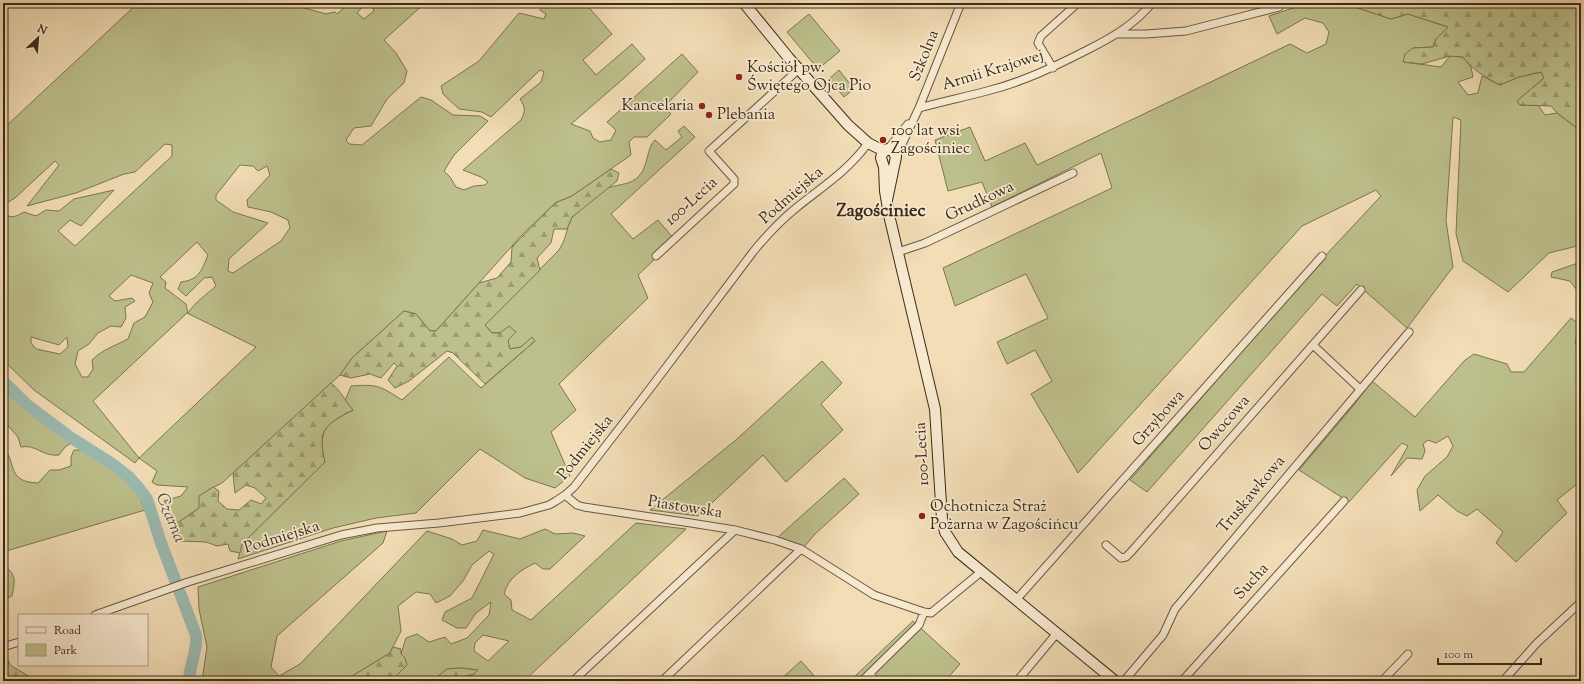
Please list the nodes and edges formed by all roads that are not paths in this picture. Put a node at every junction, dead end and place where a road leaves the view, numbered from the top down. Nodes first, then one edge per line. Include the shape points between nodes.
1 (744, 3) edge
2 (961, 3) edge
3 (1078, 3) edge
4 (1152, 3) edge
5 (1280, 7) dead end
6 (1118, 34) junction
7 (1053, 68) junction
8 (799, 70) junction
9 (919, 108) junction
10 (913, 118) junction
11 (867, 145) junction
12 (884, 155) junction
13 (895, 160) junction
14 (1073, 173) dead end
15 (887, 200) junction
16 (898, 252) junction
17 (656, 256) dead end
18 (1322, 256) dead end
19 (1362, 290) dead end
20 (1409, 332) dead end
21 (1313, 345) junction
22 (1360, 389) junction
23 (565, 495) junction
24 (1344, 501) dead end
25 (735, 530) junction
26 (1106, 544) dead end
27 (801, 549) junction
28 (981, 572) junction
29 (1016, 600) junction
30 (1581, 602) edge
31 (924, 612) junction
32 (98, 614) edge
33 (1057, 633) junction
34 (18, 642) edge
35 (3, 647) edge
36 (1408, 654) dead end
37 (869, 674) junction
38 (573, 681) edge
39 (662, 681) edge
40 (862, 681) edge
41 (876, 681) edge
42 (1017, 681) edge
43 (1115, 681) edge
44 (1124, 681) edge
45 (1182, 681) edge
46 (1382, 681) edge
47 (1503, 681) edge

1 - 8 street
2 - 9 street, Szkolna
3 - 7 street via 1041,36 1038,43
4 - 6 street, Armii Krajowej
5 - 6 street via 1186,31
6 - 7 street, Armii Krajowej
7 - 9 street, Armii Krajowej via 987,91
8 - 11 street via 848,125 854,136
8 - 17 street, 100-Lecia via 709,152 734,180 734,184
9 - 10 street, Szkolna
10 - 12 street, Szkolna
10 - 13 street, Szkolna
11 - 12 street
11 - 23 street, Podmiejska via 850,165 772,230 753,252 606,447
12 - 13 street via 893,151
12 - 13 street via 888,165
12 - 15 street, 100-Lecia
13 - 15 street, 100-Lecia
14 - 16 street, Grudkowa via 925,243
15 - 16 street, 100-Lecia
16 - 28 street, 100-Lecia via 935,409 945,532 958,552
18 - 29 street, Grzybowa
19 - 21 street, Owocowa
20 - 22 street, Truskawkowa
21 - 22 street
21 - 26 street, Owocowa via 1126,557 1121,558
22 - 44 street, Truskawkowa via 1175,609 1163,635
23 - 25 street, Piastowska via 584,508
23 - 32 street, Podmiejska via 548,505 520,513 377,528 341,535 186,583
24 - 45 street, Sucha
25 - 27 street, Piastowska
25 - 38 street
27 - 31 street, Piastowska via 874,595
27 - 39 street
28 - 29 street, 100-Lecia
28 - 31 street via 931,613
29 - 33 street, 100-Lecia
30 - 47 street via 1537,643
31 - 37 street via 919,625
33 - 42 street
33 - 43 street, 100-Lecia
34 - 35 street
36 - 46 street
37 - 40 street
37 - 41 street

